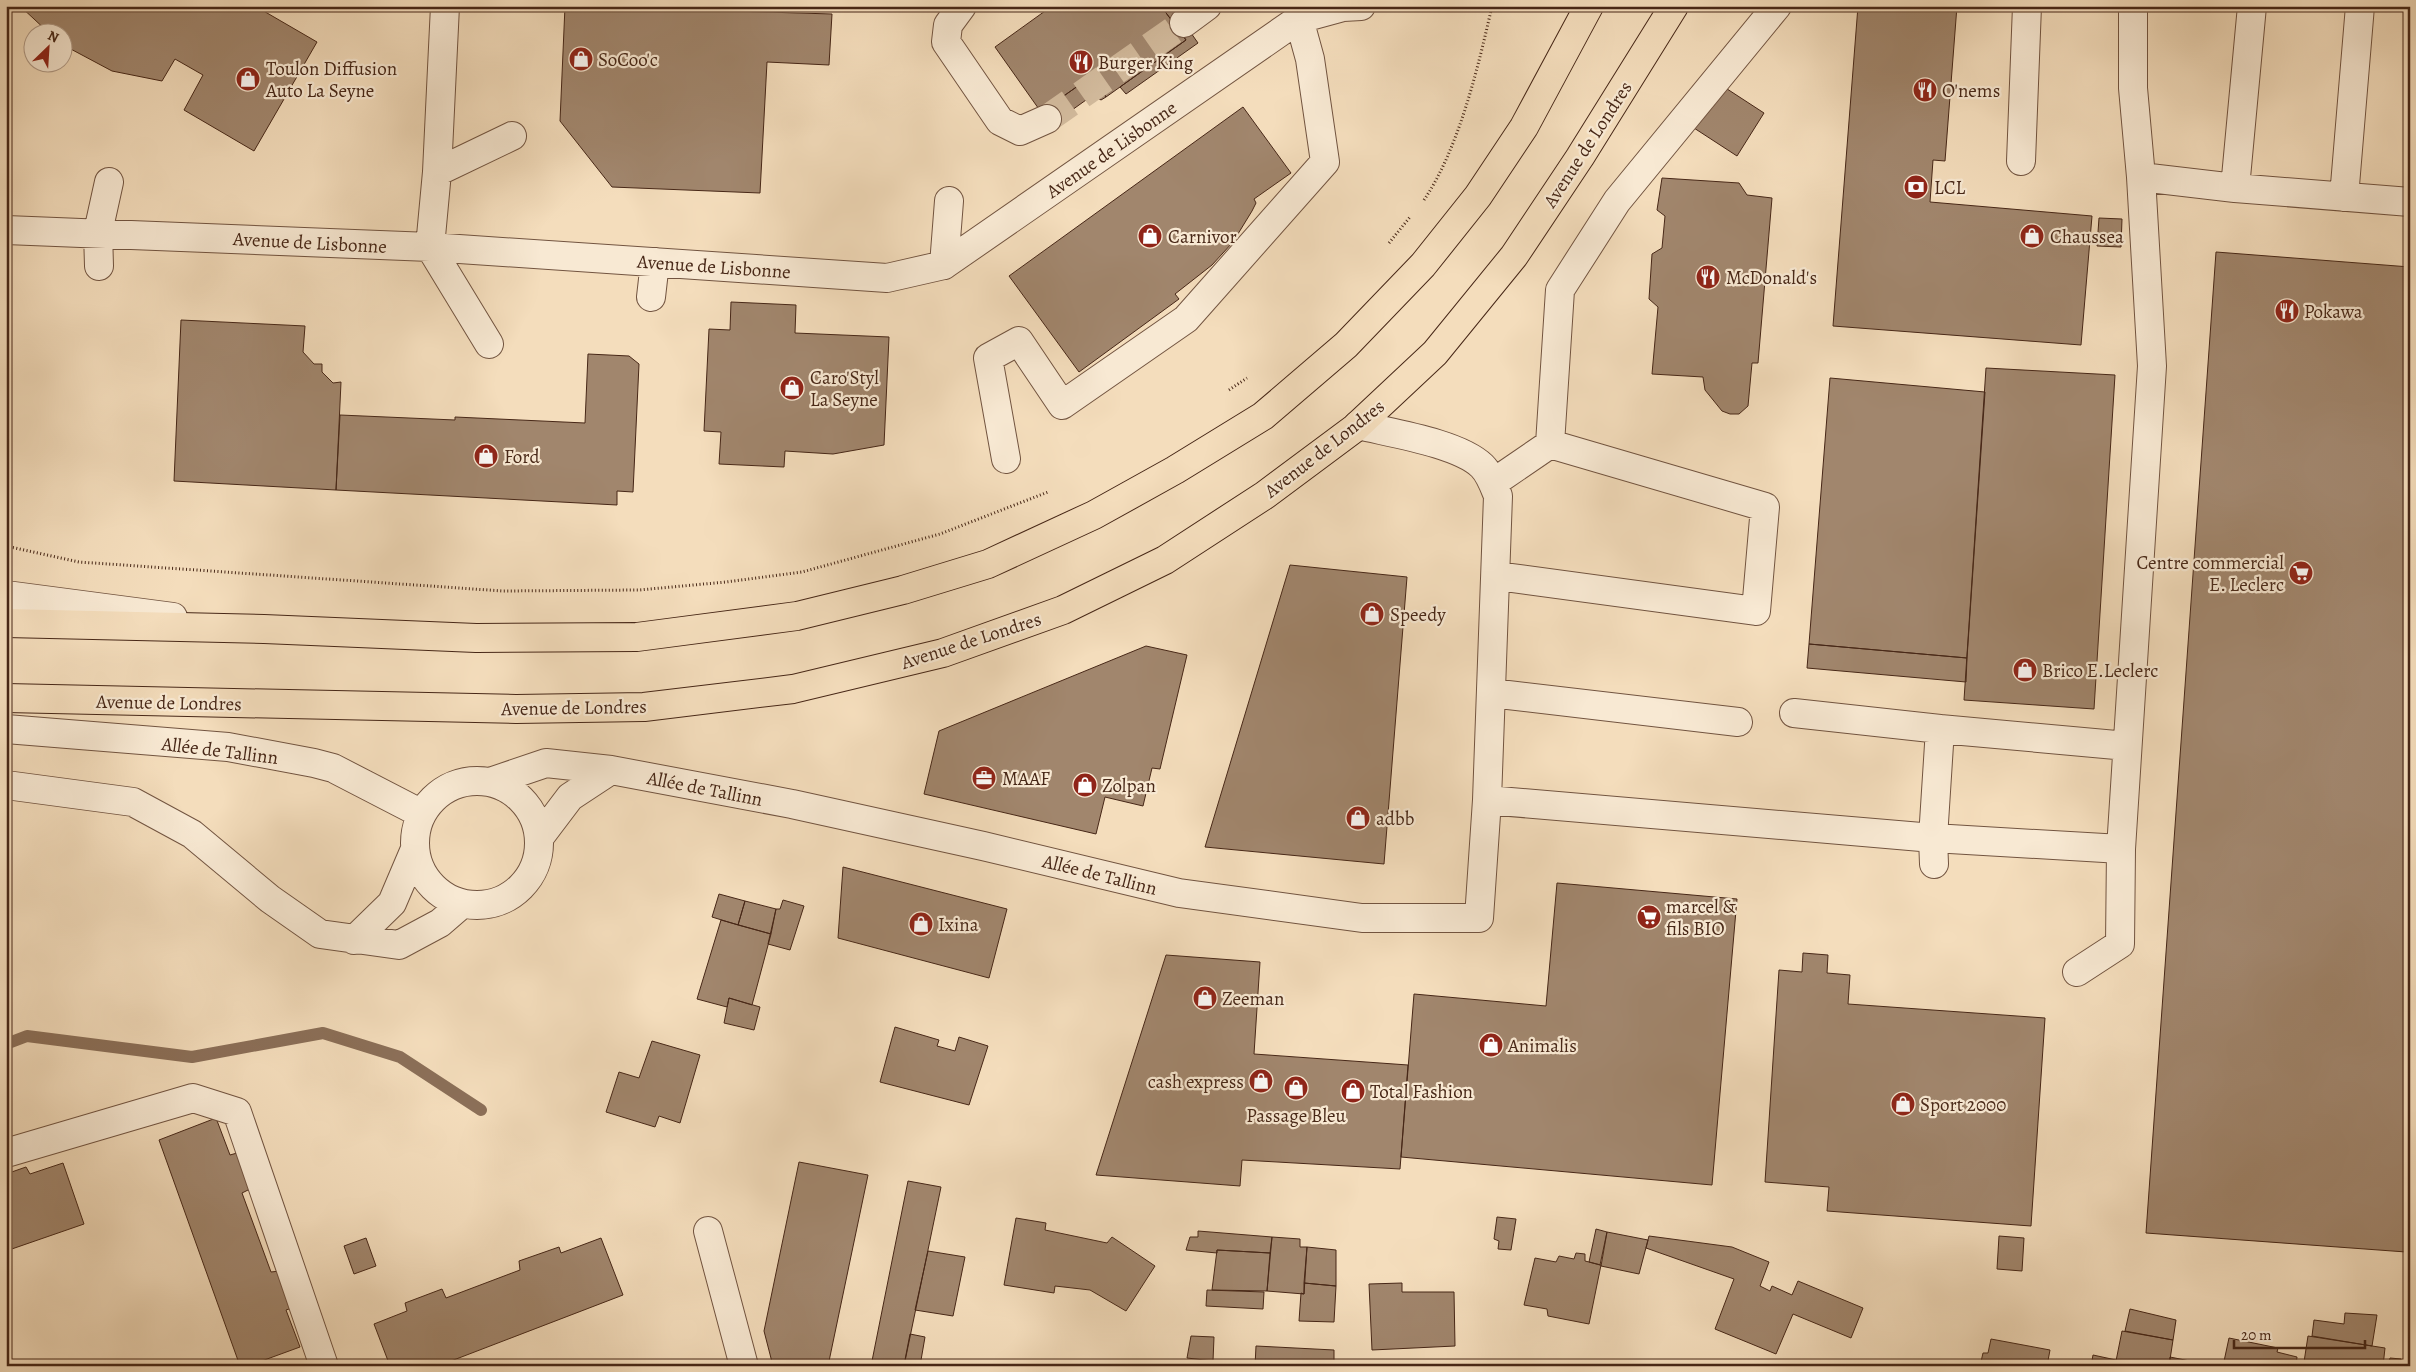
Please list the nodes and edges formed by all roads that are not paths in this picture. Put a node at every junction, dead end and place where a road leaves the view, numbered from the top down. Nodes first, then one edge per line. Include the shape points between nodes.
1 (445, 6) edge
2 (962, 6) edge
3 (1207, 6) edge
4 (1589, 6) edge
5 (1674, 6) edge
6 (1777, 6) edge
7 (2027, 6) edge
8 (2133, 6) edge
9 (2252, 6) edge
10 (2360, 6) edge
11 (1348, 7) edge
12 (1299, 19) junction
13 (1184, 23) tunnel mouth
14 (1046, 119) tunnel mouth
15 (512, 136) dead end
16 (2021, 161) dead end
17 (437, 172) junction
18 (2141, 177) junction
19 (109, 182) dead end
20 (2235, 188) junction
21 (2344, 198) junction
22 (949, 201) dead end
23 (2410, 202) edge
24 (6, 230) edge
25 (98, 232) junction
26 (430, 247) junction
27 (655, 262) junction
28 (944, 265) junction
29 (99, 266) dead end
30 (651, 297) dead end
31 (489, 344) dead end
32 (1358, 425) junction
33 (1550, 444) junction
34 (1006, 459) dead end
35 (1493, 482) junction
36 (1497, 576) junction
37 (6, 595) edge
38 (6, 623) edge
39 (264, 630) junction
40 (1491, 693) junction
41 (6, 698) edge
42 (1794, 713) dead end
43 (1738, 722) dead end
44 (6, 730) edge
45 (1940, 730) junction
46 (2127, 746) junction
47 (611, 770) junction
48 (490, 782) junction
49 (6, 785) edge
50 (1487, 800) junction
51 (422, 814) junction
52 (539, 838) junction
53 (415, 849) junction
54 (2121, 849) junction
55 (1933, 851) junction
56 (462, 904) junction
57 (354, 940) junction
58 (2077, 972) dead end
59 (6, 1153) edge
60 (708, 1231) dead end
61 (323, 1366) edge
62 (744, 1366) edge

1 - 17 lane
2 - 14 lane via 948,25 946,42 1000,121 1020,131
3 - 13 lane
4 - 39 main road via 1524,127 1478,196 1423,265 1346,345 1263,416 1094,515 988,564 903,590 797,616 637,637 476,638
5 - 32 main road, Avenue de Londres via 1514,256 1435,353
6 - 33 lane via 1617,201 1560,290
7 - 16 lane
8 - 18 lane via 2133,88
9 - 20 lane
10 - 21 lane
11 - 12 lane, Avenue de Lisbonne
12 - 28 lane, Avenue de Lisbonne
12 - 34 lane via 1310,59 1325,162 1186,319 1062,404 1019,341 988,358
15 - 17 lane
17 - 26 lane
18 - 20 lane
18 - 46 lane via 2152,366
19 - 25 lane
20 - 21 lane
21 - 23 lane
22 - 28 lane
24 - 25 lane, Avenue de Lisbonne
25 - 26 lane, Avenue de Lisbonne
25 - 29 lane
26 - 27 lane, Avenue de Lisbonne
26 - 31 lane
27 - 28 lane, Avenue de Lisbonne via 887,278
27 - 30 lane
32 - 35 lane via 1431,442 1469,457 1482,466
32 - 41 main road, Avenue de Londres via 1265,495 1165,560 1063,610 943,653 794,689 644,707 516,709
33 - 35 lane
33 - 36 lane via 1765,507 1756,611
35 - 36 lane via 1499,505
36 - 40 lane
37 - 39 lane
38 - 39 main road
40 - 43 lane
40 - 50 lane
42 - 45 lane
44 - 51 lane, Allée de Tallinn via 228,746 314,763 333,768
45 - 46 lane
45 - 55 lane
46 - 54 lane
47 - 48 lane, Allée de Tallinn via 546,763
47 - 50 lane, Allée de Tallinn via 802,806 1179,893 1362,918 1479,918
47 - 52 lane via 570,797
48 - 51 lane via 470,781 451,787 434,798
48 - 52 lane via 509,789 524,802 535,819
49 - 57 lane via 132,802 192,834 270,899 320,934
50 - 55 lane
51 - 53 lane via 416,831
52 - 56 lane via 538,858 531,876 518,891 501,901 481,906
53 - 56 lane via 429,882 443,895
53 - 57 lane via 392,903
54 - 55 lane
54 - 58 lane via 2120,944
56 - 57 lane via 440,923 399,945
59 - 61 lane via 193,1098 237,1112
60 - 62 lane

